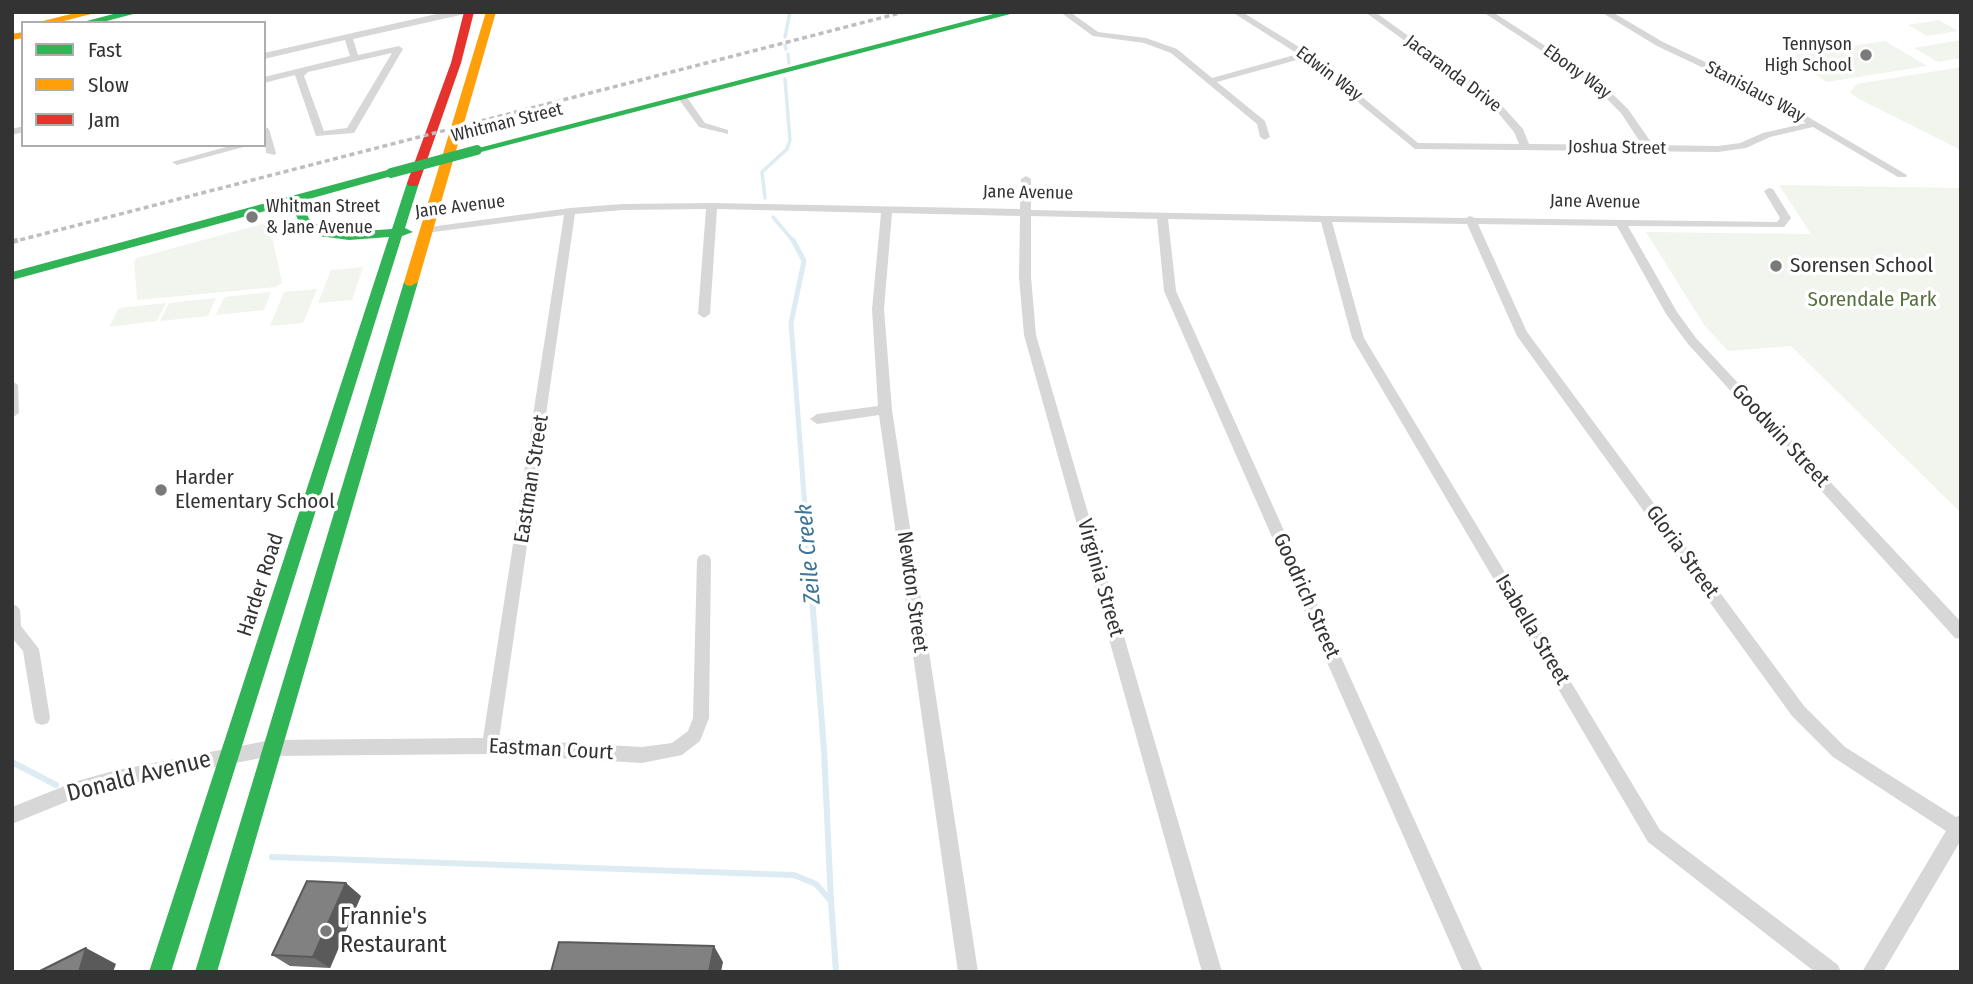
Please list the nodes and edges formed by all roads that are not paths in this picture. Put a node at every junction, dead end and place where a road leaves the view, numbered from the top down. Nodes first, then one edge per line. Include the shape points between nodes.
1 (94, 12) edge
2 (136, 12) edge
3 (469, 12) edge
4 (491, 12) edge
5 (1013, 12) edge
6 (1064, 12) edge
7 (1237, 12) edge
8 (1369, 12) edge
9 (1487, 12) edge
10 (1605, 12) edge
11 (50, 21) edge
12 (93, 21) edge
13 (348, 37) junction
14 (1307, 55) junction
15 (266, 56) edge
16 (355, 58) junction
17 (305, 70) junction
18 (266, 80) edge
19 (1210, 81) junction
20 (683, 98) junction
21 (1815, 124) junction
22 (724, 132) dead end
23 (1265, 137) dead end
24 (266, 141) edge
25 (1415, 146) joint
26 (1525, 146) junction
27 (238, 147) edge
28 (1650, 149) junction
29 (271, 153) dead end
30 (177, 162) dead end
31 (1902, 175) dead end
32 (1026, 179) dead end
33 (1769, 191) dead end
34 (295, 199) junction
35 (712, 206) junction
36 (570, 211) junction
37 (887, 211) junction
38 (1024, 212) junction
39 (1162, 215) junction
40 (1326, 219) junction
41 (1470, 219) junction
42 (1621, 223) junction
43 (426, 230) junction
44 (395, 233) junction
45 (12, 276) edge
46 (704, 314) dead end
47 (12, 385) edge
48 (885, 410) junction
49 (12, 413) edge
50 (817, 419) dead end
51 (704, 560) dead end
52 (12, 610) edge
53 (12, 628) edge
54 (1961, 633) edge
55 (42, 718) dead end
56 (490, 746) junction
57 (271, 748) junction
58 (228, 756) junction
59 (12, 816) edge
60 (1959, 826) edge
61 (160, 972) edge
62 (206, 972) edge
63 (968, 972) edge
64 (1212, 972) edge
65 (1473, 972) edge
66 (1831, 972) edge
67 (1872, 972) edge

1 - 11 main road
2 - 12 main road
3 - 13 street
3 - 44 main road, Harder Road via 456,63
4 - 43 main road
5 - 20 main road, Whitman Street
6 - 19 street via 1096,34 1161,44
7 - 14 street, Edwin Way
8 - 26 street, Jacaranda Drive via 1491,99 1519,131
9 - 28 street, Ebony Way via 1595,82 1625,111
10 - 21 street, Stanislaus Way
13 - 15 street
13 - 16 street
14 - 19 street
14 - 25 street, Edwin Way
16 - 17 street
16 - 17 street via 399,49 350,131 320,134 299,76
17 - 18 street
19 - 23 street via 1262,123
20 - 22 street via 702,125
20 - 34 main road, Whitman Street, bridge
21 - 28 street, Joshua Street via 1731,148
21 - 31 street, Stanislaus Way
24 - 29 street
25 - 26 street, Joshua Street
26 - 28 street, Joshua Street
27 - 30 street
32 - 38 street, Virginia Street
33 - 42 street, Jane Avenue via 1786,218 1780,225
34 - 44 main road, Jane Avenue via 304,221 323,233
34 - 45 main road, Whitman Street
35 - 36 street, Jane Avenue
35 - 37 street, Jane Avenue
35 - 46 street
36 - 43 street, Jane Avenue
36 - 56 street, Eastman Street
37 - 38 street, Jane Avenue
37 - 48 street, Newton Street via 878,309
38 - 39 street, Jane Avenue
38 - 64 street, Virginia Street via 1030,335
39 - 40 street, Jane Avenue
39 - 65 street, Goodrich Street via 1170,291
40 - 41 street, Jane Avenue
40 - 66 street, Isabella Street via 1358,338 1654,836
41 - 42 street, Jane Avenue
41 - 60 street, Gloria Street via 1521,332 1798,710 1839,752
42 - 54 street, Goodwin Street via 1692,341
43 - 44 main road, Jane Avenue
43 - 57 main road
44 - 58 main road, Harder Road
47 - 49 street
48 - 50 street
48 - 63 street, Newton Street
51 - 56 street, Eastman Court via 701,718 694,736 676,750 642,755
52 - 53 street
53 - 55 street via 31,649
56 - 57 street, Eastman Court
57 - 58 street, Eastman Court
57 - 62 main road
58 - 59 street, Donald Avenue via 113,779
58 - 61 main road, Harder Road
60 - 67 street

